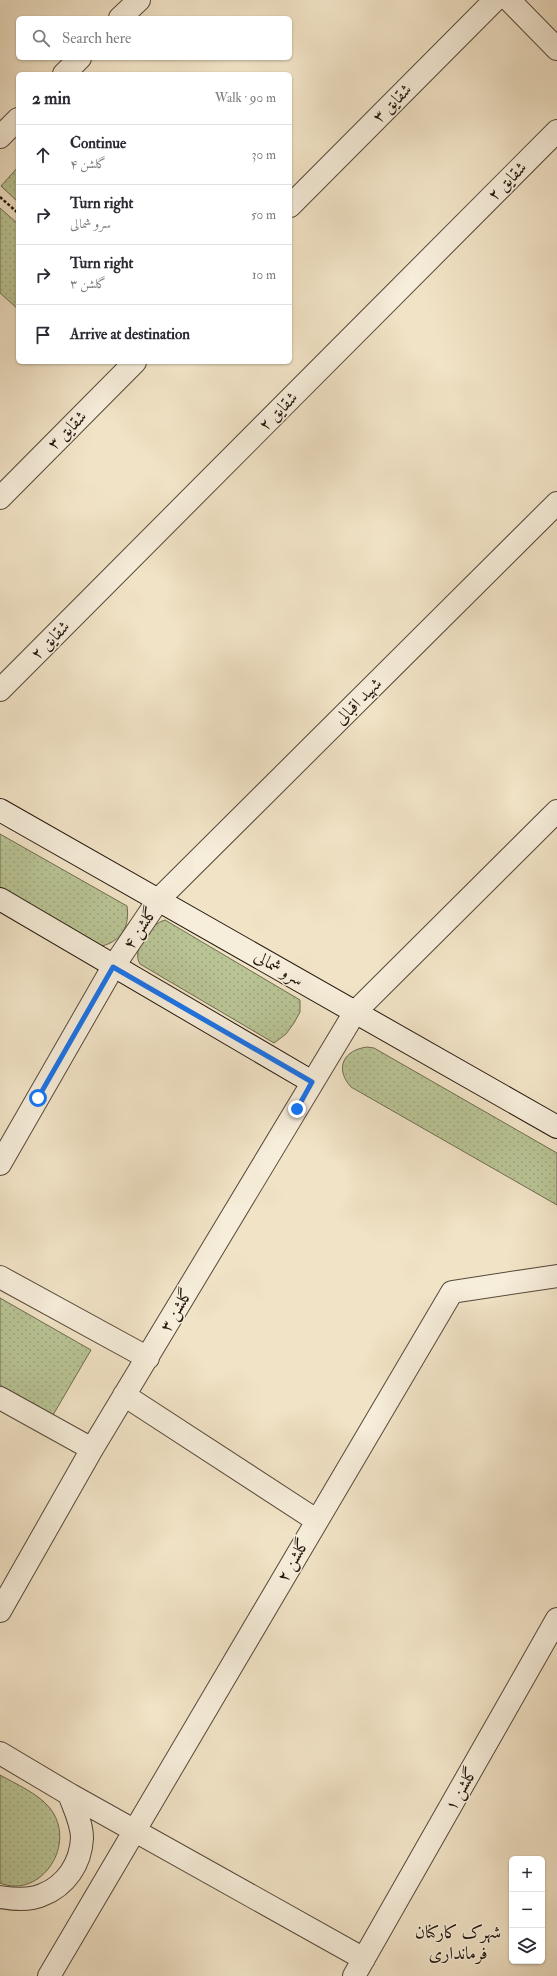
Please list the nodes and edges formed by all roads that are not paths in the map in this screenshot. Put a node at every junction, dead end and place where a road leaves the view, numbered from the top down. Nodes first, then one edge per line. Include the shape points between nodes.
1 (139, 0) edge
2 (495, 0) edge
3 (510, 0) edge
4 (122, 16) edge
5 (557, 49) edge
6 (78, 60) edge
7 (66, 72) edge
8 (16, 121) edge
9 (557, 131) edge
10 (0, 137) edge
11 (292, 204) edge
12 (133, 364) edge
13 (0, 498) edge
14 (557, 503) edge
15 (0, 690) edge
16 (0, 810) edge
17 (557, 810) edge
18 (0, 899) edge
19 (159, 899) junction
20 (113, 967) junction
21 (355, 1012) junction
22 (312, 1082) junction
23 (557, 1127) edge
24 (0, 1164) edge
25 (557, 1276) edge
26 (0, 1277) edge
27 (148, 1358) junction
28 (124, 1396) junction
29 (0, 1398) edge
30 (92, 1450) junction
31 (316, 1520) junction
32 (0, 1611) edge
33 (557, 1619) edge
34 (0, 1753) edge
35 (69, 1794) junction
36 (136, 1830) junction
37 (0, 1897) edge
38 (359, 1967) edge
39 (49, 1976) edge

1 - 4 street
2 - 11 street, شقایق ۳
3 - 5 street
6 - 7 street
8 - 10 street
9 - 15 street, شقایق ۲
12 - 13 street, شقایق ۳
14 - 19 street, شهید اقبالی
16 - 19 street, سرو شمالی
17 - 21 street, گلشن ۳
18 - 20 street
19 - 20 street, گلشن ۴
19 - 21 street, سرو شمالی
20 - 22 street
20 - 24 street, گلشن ۴
21 - 22 street, گلشن ۳
21 - 23 street, سرو شمالی
22 - 27 street, گلشن ۳
25 - 31 street, گلشن ۲ via 452,1292
26 - 27 street
27 - 28 street, گلشن ۳
28 - 30 street, گلشن ۳
28 - 31 street
29 - 30 street
30 - 32 street, گلشن ۳
31 - 36 street, گلشن ۲
33 - 38 street, گلشن ۱
34 - 35 street
35 - 36 street
35 - 37 street via 79,1819 82,1838 76,1864 63,1883 42,1896 18,1899
36 - 38 street
36 - 39 street, گلشن ۲

